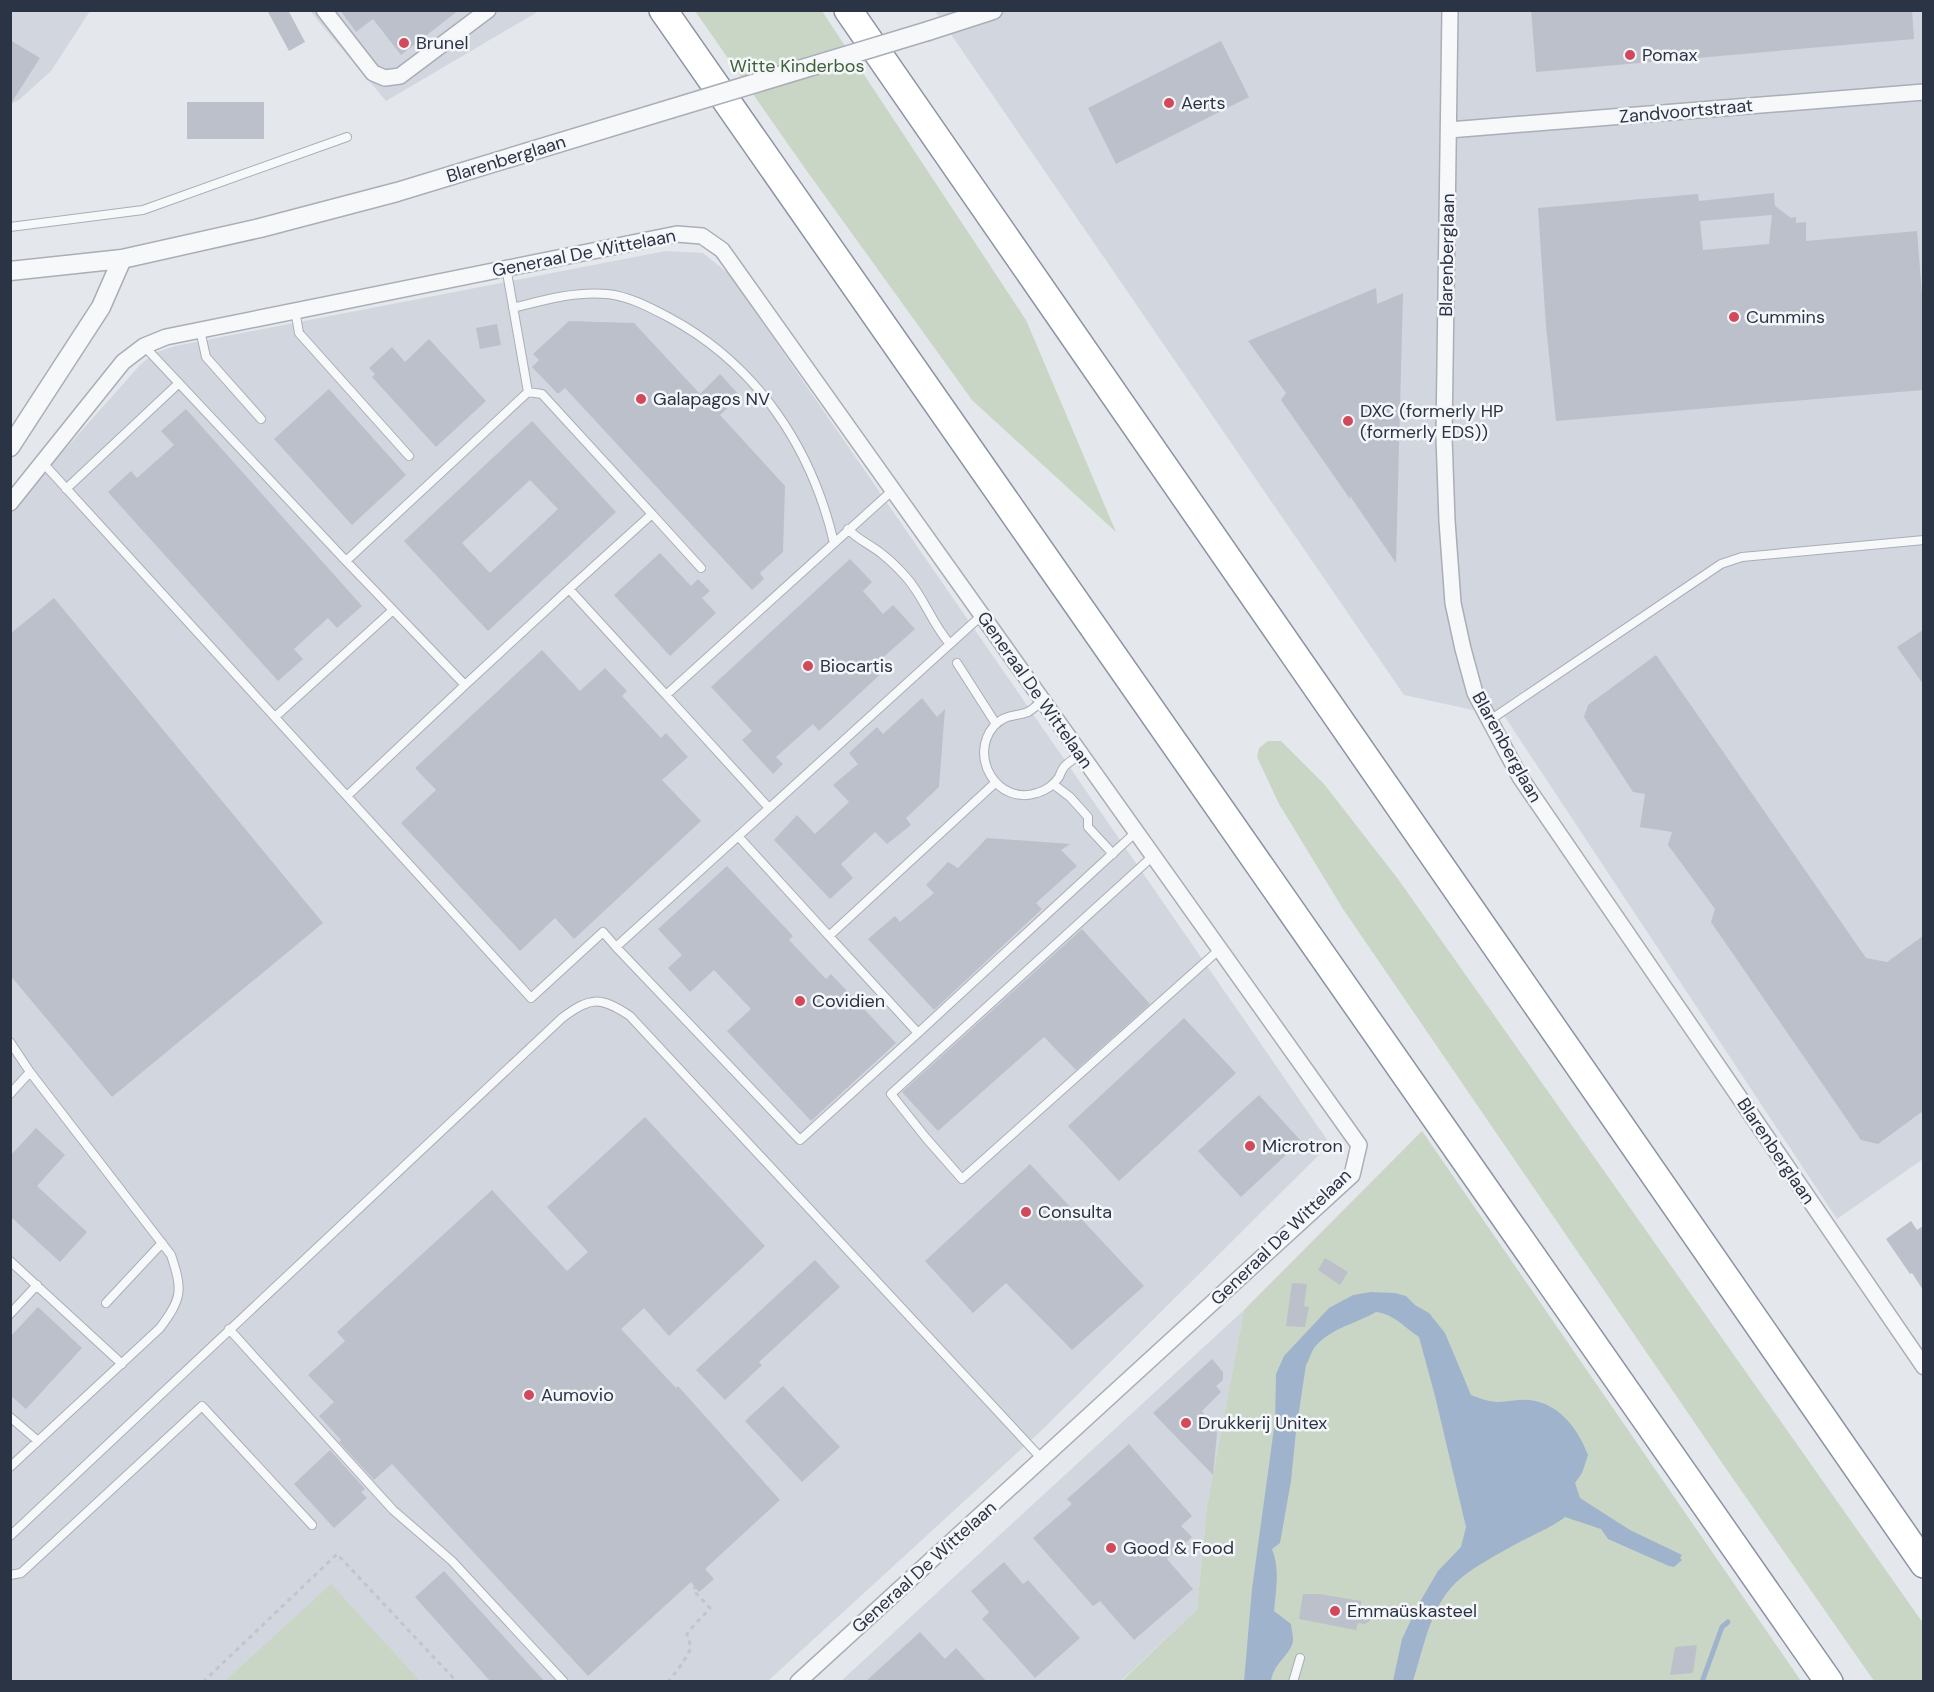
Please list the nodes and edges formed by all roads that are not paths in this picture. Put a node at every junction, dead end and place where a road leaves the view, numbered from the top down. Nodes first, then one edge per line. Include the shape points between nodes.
1 (324, 10) edge
2 (488, 10) edge
3 (663, 10) edge
4 (848, 10) edge
5 (993, 10) edge
6 (1450, 11) edge
7 (1923, 92) edge
8 (1449, 130) junction
9 (347, 137) dead end
10 (10, 227) edge
11 (122, 259) junction
12 (506, 267) junction
13 (10, 271) edge
14 (513, 308) junction
15 (294, 310) junction
16 (200, 330) junction
17 (144, 346) junction
18 (179, 383) junction
19 (528, 392) junction
20 (261, 419) dead end
21 (10, 447) edge
22 (409, 456) dead end
23 (43, 463) junction
24 (66, 489) junction
25 (892, 490) junction
26 (10, 503) edge
27 (652, 514) junction
28 (848, 529) junction
29 (1923, 540) edge
30 (834, 543) junction
31 (346, 561) junction
32 (701, 568) dead end
33 (570, 589) junction
34 (393, 610) junction
35 (982, 615) junction
36 (950, 644) junction
37 (957, 663) dead end
38 (465, 685) junction
39 (666, 695) junction
40 (1043, 701) junction
41 (275, 717) junction
42 (1490, 720) junction
43 (996, 724) junction
44 (1081, 754) junction
45 (995, 783) junction
46 (1053, 784) junction
47 (347, 796) junction
48 (769, 808) junction
49 (1136, 832) junction
50 (738, 836) junction
51 (1113, 854) junction
52 (1153, 856) junction
53 (829, 936) junction
54 (616, 947) junction
55 (1220, 949) junction
56 (918, 1034) junction
57 (10, 1042) edge
58 (30, 1072) junction
59 (10, 1095) edge
60 (162, 1243) junction
61 (10, 1261) edge
62 (37, 1286) junction
63 (106, 1303) dead end
64 (10, 1314) edge
65 (230, 1329) junction
66 (122, 1364) junction
67 (1923, 1367) edge
68 (10, 1416) edge
69 (38, 1442) junction
70 (1042, 1459) junction
71 (10, 1467) edge
72 (312, 1525) dead end
73 (10, 1536) edge
74 (1923, 1564) edge
75 (10, 1575) edge
76 (1300, 1658) dead end
77 (564, 1682) edge
78 (798, 1682) edge
79 (1293, 1682) edge
80 (1829, 1682) edge

1 - 2 street via 373,73 385,78 400,76
3 - 80 highway
4 - 74 highway
5 - 11 street, Blarenberglaan, bridge via 396,192
6 - 8 street, Blarenberglaan
7 - 8 street, Zandvoortstraat
8 - 42 street, Blarenberglaan via 1444,437 1447,521 1454,603 1463,649 1475,693
9 - 10 lane via 143,210
11 - 13 street, Blarenberglaan
11 - 21 street via 101,307
12 - 14 lane
12 - 15 street, Generaal De Wittelaan
12 - 25 street, Generaal De Wittelaan via 676,234 702,236 722,250
14 - 19 lane
14 - 30 lane via 584,293 609,294 658,312 703,339 762,392 794,438 819,489
15 - 16 street, Generaal De Wittelaan
15 - 22 lane via 299,333
16 - 17 street, Generaal De Wittelaan
16 - 20 lane via 206,357
17 - 18 lane
17 - 23 street, Generaal De Wittelaan via 123,362
18 - 24 lane
18 - 31 lane
19 - 27 lane via 542,394
19 - 31 lane
23 - 24 lane
23 - 26 street, Generaal De Wittelaan
24 - 41 lane
25 - 28 lane
25 - 35 street, Generaal De Wittelaan
27 - 32 lane
27 - 33 lane
28 - 30 lane
28 - 36 lane via 883,554 908,579
29 - 42 lane via 1742,557 1721,564
30 - 39 lane
31 - 34 lane
33 - 38 lane
33 - 39 lane
34 - 38 lane
34 - 41 lane
35 - 36 lane
35 - 40 street, Generaal De Wittelaan
36 - 48 lane
37 - 43 lane
38 - 47 lane
39 - 48 lane
40 - 43 lane
40 - 44 street, Generaal De Wittelaan
41 - 47 lane
42 - 67 street, Blarenberglaan via 1520,777
43 - 45 lane via 983,753 988,774
44 - 46 lane via 1064,766
44 - 49 street, Generaal De Wittelaan
45 - 46 lane via 1013,794 1024,795
45 - 53 lane
46 - 51 lane via 1088,816 1088,826
47 - 54 lane via 531,998 603,932
48 - 50 lane
49 - 51 lane
49 - 52 street, Generaal De Wittelaan
50 - 53 lane
50 - 54 lane
51 - 56 lane
52 - 55 street, Generaal De Wittelaan
52 - 55 lane via 891,1094 962,1179
53 - 56 lane
54 - 56 lane via 800,1140
55 - 70 street, Generaal De Wittelaan via 1359,1145 1352,1175
57 - 58 lane
58 - 59 lane
58 - 60 lane
60 - 63 lane
60 - 66 lane via 171,1255 180,1282 176,1306 160,1328
61 - 62 lane
62 - 64 lane
62 - 66 lane
65 - 70 lane via 562,1018 580,1004 597,1000 630,1016
65 - 73 lane
65 - 77 lane via 393,1510 452,1561
66 - 69 lane
68 - 69 lane
69 - 71 lane
70 - 78 street, Generaal De Wittelaan
72 - 75 lane via 202,1406 21,1573
76 - 79 lane

